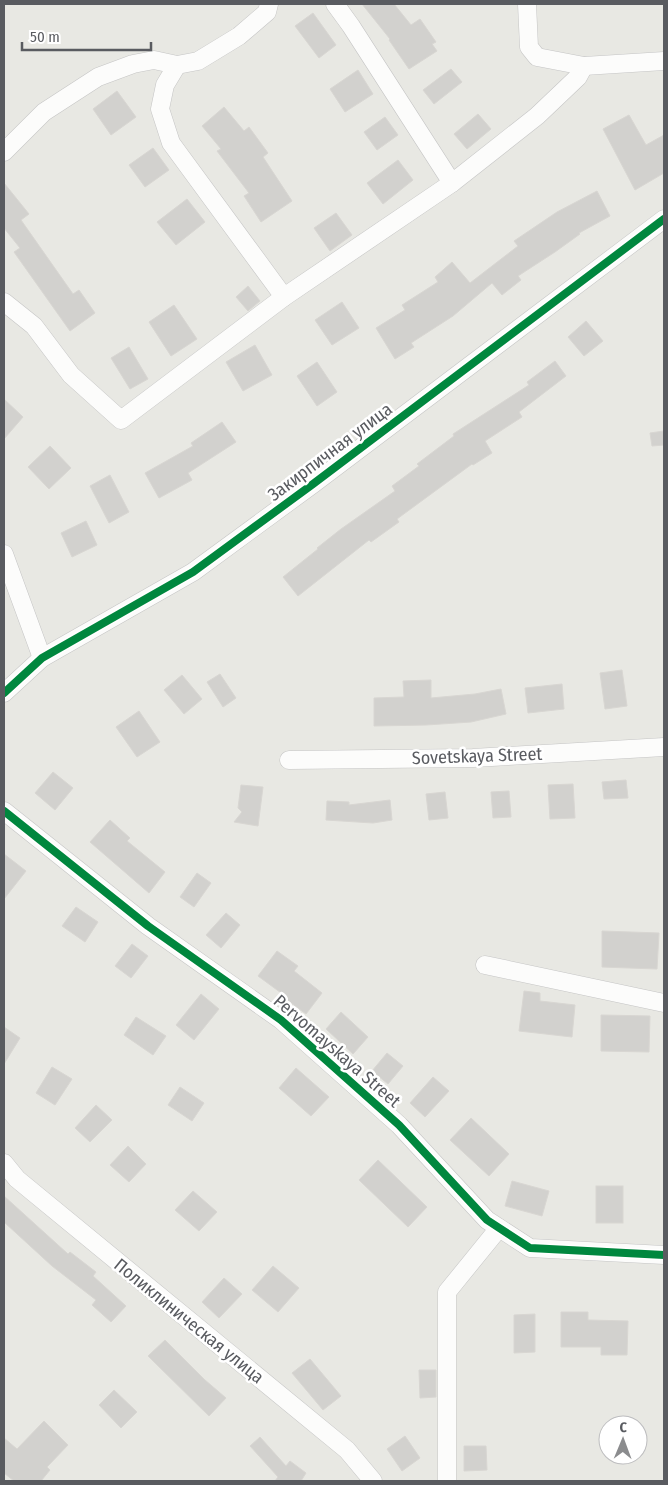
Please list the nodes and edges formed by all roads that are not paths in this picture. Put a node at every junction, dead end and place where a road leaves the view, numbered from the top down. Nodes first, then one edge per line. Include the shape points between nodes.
1 (270, 4) edge
2 (335, 4) edge
3 (527, 4) edge
4 (664, 61) edge
5 (177, 66) junction
6 (584, 66) junction
7 (4, 152) edge
8 (452, 183) junction
9 (664, 219) edge
10 (284, 297) junction
11 (4, 302) edge
12 (4, 554) edge
13 (42, 658) junction
14 (4, 694) edge
15 (664, 747) edge
16 (289, 760) dead end
17 (4, 811) edge
18 (485, 965) dead end
19 (664, 1003) edge
20 (4, 1163) edge
21 (499, 1228) junction
22 (664, 1255) edge
23 (374, 1481) edge
24 (447, 1481) edge

1 - 5 street via 267,12 239,36 198,61
2 - 8 street
3 - 6 street via 529,48 537,57
4 - 6 street
5 - 7 street via 154,60 98,77 44,112
5 - 10 street via 165,85 160,109 171,143
6 - 8 street via 537,116
8 - 10 street
9 - 13 street, Закирпичная улица via 193,572
10 - 11 street via 122,420 71,375 34,326
12 - 13 street
13 - 14 street, Закирпичная улица
15 - 16 street, Sovetskaya Street via 473,758
17 - 21 street, Pervomayskaya Street via 148,926 281,1020 399,1125 487,1220
18 - 19 street
20 - 23 street, Поликлиническая улица via 24,1185 347,1450
21 - 22 street, Pervomayskaya Street via 530,1248
21 - 24 street via 447,1292

